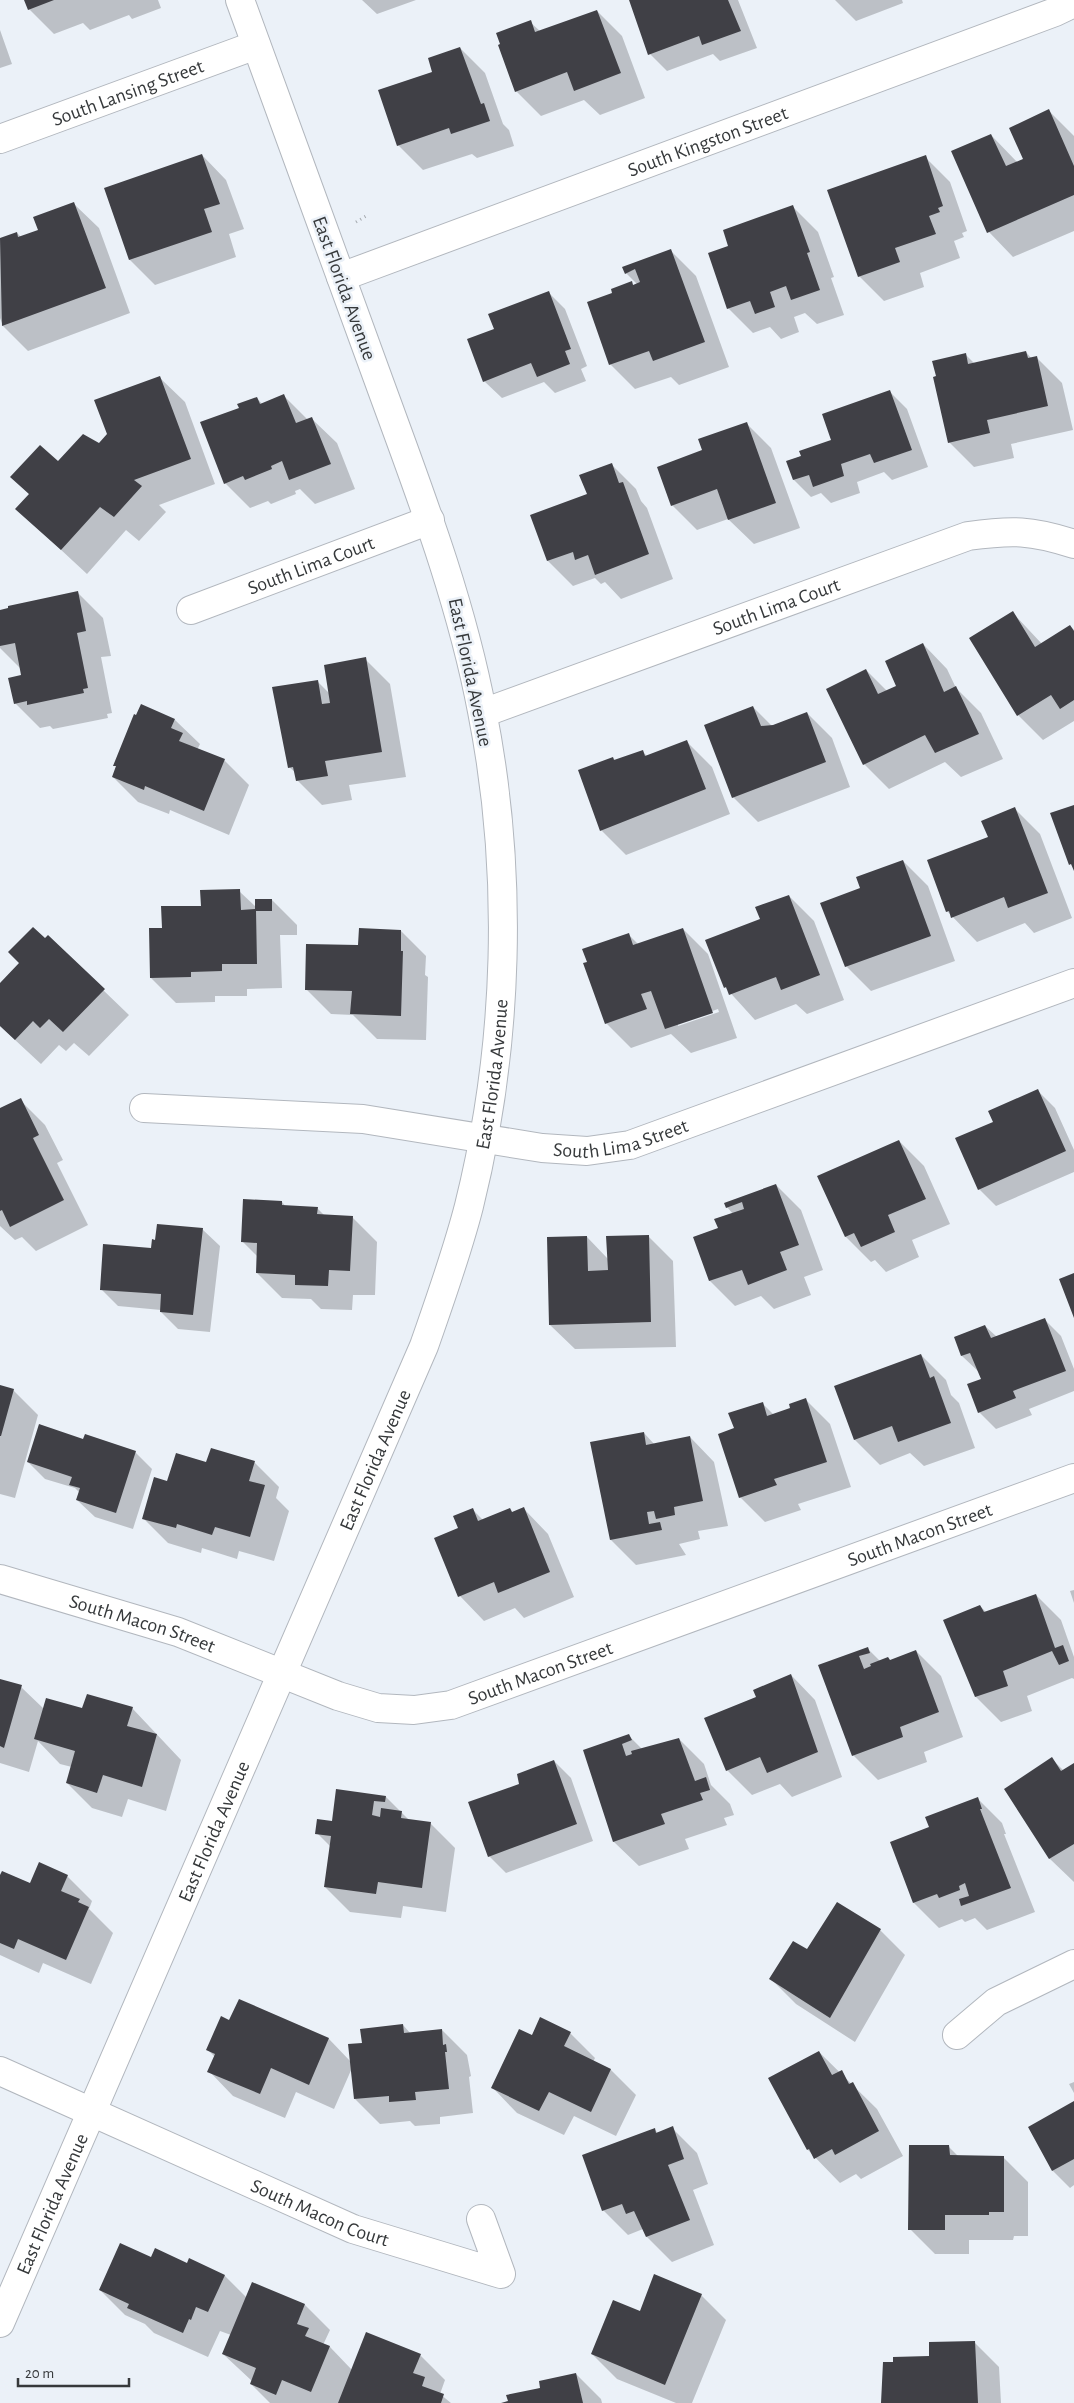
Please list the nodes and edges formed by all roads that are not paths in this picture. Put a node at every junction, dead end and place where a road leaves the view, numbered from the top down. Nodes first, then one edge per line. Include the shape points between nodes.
1 (240, 0) edge
2 (1074, 2) edge
3 (256, 45) junction
4 (0, 139) edge
5 (341, 277) junction
6 (430, 520) junction
7 (1074, 544) edge
8 (191, 610) dead end
9 (482, 712) junction
10 (1074, 983) edge
11 (144, 1108) dead end
12 (483, 1138) junction
13 (1074, 1478) edge
14 (0, 1579) edge
15 (282, 1672) junction
16 (1074, 1964) edge
17 (957, 2035) dead end
18 (0, 2072) edge
19 (91, 2111) junction
20 (481, 2219) dead end
21 (0, 2323) edge

1 - 3 street, East Florida Avenue
2 - 5 street, South Kingston Street via 1046,16
3 - 4 street, South Lansing Street
3 - 5 street, East Florida Avenue
5 - 6 street, East Florida Avenue
6 - 8 street, South Lima Court
6 - 9 street, East Florida Avenue via 466,638
7 - 9 street, South Lima Court via 1047,535 1012,530 968,536
9 - 12 street, East Florida Avenue via 499,836 502,942 499,1022
10 - 12 street, South Lima Street via 630,1145 587,1151 542,1148
11 - 12 street, South Lima Street via 363,1119
12 - 15 street, East Florida Avenue via 469,1206 424,1346
13 - 15 street, South Macon Street via 450,1705 414,1710 378,1708 338,1696
14 - 15 street, South Macon Street via 178,1632
15 - 19 street, East Florida Avenue
16 - 17 street via 996,2002
18 - 19 street, East Florida Avenue
19 - 20 street, South Macon Court via 353,2229 501,2274
19 - 21 street, East Florida Avenue

